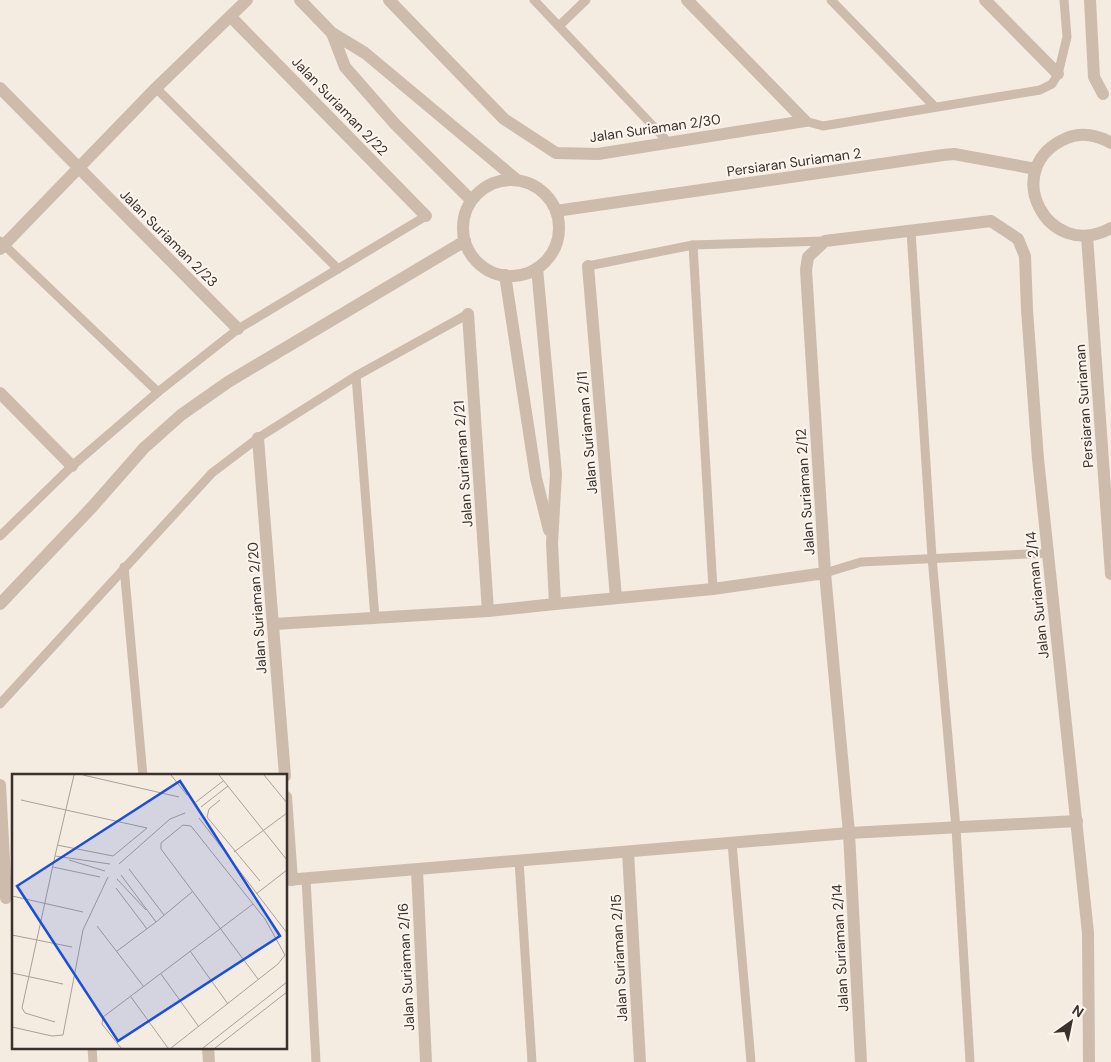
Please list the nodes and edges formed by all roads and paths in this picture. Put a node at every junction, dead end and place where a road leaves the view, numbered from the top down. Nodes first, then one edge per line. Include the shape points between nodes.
1 (247, 0) edge
2 (300, 0) edge
3 (389, 0) edge
4 (534, 0) edge
5 (586, 0) edge
6 (687, 0) edge
7 (831, 0) edge
8 (985, 0) edge
9 (1064, 0) edge
10 (1090, 0) edge
11 (232, 17) junction
12 (559, 26) junction
13 (332, 33) junction
14 (1058, 74) junction
15 (0, 88) edge
16 (156, 88) junction
17 (1107, 95) edge
18 (934, 106) junction
19 (805, 121) junction
20 (669, 143) junction
21 (1111, 143) edge
22 (78, 167) junction
23 (1036, 168) junction
24 (517, 180) junction
25 (471, 200) junction
26 (556, 211) junction
27 (426, 216) joint
28 (1111, 228) edge
29 (911, 231) junction
30 (1087, 236) junction
31 (465, 241) junction
32 (825, 241) junction
33 (1, 245) edge
34 (693, 245) junction
35 (588, 266) joint
36 (537, 268) junction
37 (338, 269) junction
38 (505, 275) junction
39 (468, 314) joint
40 (238, 329) junction
41 (356, 376) junction
42 (158, 392) junction
43 (0, 393) edge
44 (258, 438) junction
45 (72, 466) junction
46 (0, 536) edge
47 (552, 543) junction
48 (1048, 553) junction
49 (932, 557) junction
50 (124, 567) junction
51 (825, 573) junction
52 (1111, 574) edge
53 (712, 589) junction
54 (616, 598) junction
55 (0, 604) edge
56 (556, 604) junction
57 (488, 610) junction
58 (376, 618) junction
59 (274, 624) junction
60 (0, 704) edge
61 (143, 774) edge
62 (285, 774) edge
63 (0, 785) edge
64 (1078, 822) junction
65 (956, 828) junction
66 (849, 833) junction
67 (732, 843) junction
68 (288, 852) edge
69 (628, 852) junction
70 (519, 861) junction
71 (416, 870) junction
72 (306, 879) junction
73 (289, 880) edge
74 (6, 899) edge
75 (316, 1062) edge
76 (426, 1062) edge
77 (532, 1062) edge
78 (640, 1062) edge
79 (751, 1062) edge
80 (861, 1062) edge
81 (970, 1062) edge
82 (1089, 1062) edge

1 - 11 street
2 - 13 street
3 - 20 street, Jalan Suriaman 2/30 via 504,119 556,153 598,154
4 - 12 lane
5 - 12 lane
6 - 19 street
7 - 18 lane
8 - 14 street
9 - 14 lane via 1067,37
10 - 17 street via 1094,77
11 - 16 street
11 - 27 street, Jalan Suriaman 2/22
12 - 20 lane
13 - 24 street via 365,53
13 - 25 street via 345,67 395,124
14 - 18 lane via 1052,84 1040,90
15 - 22 street, Jalan Suriaman 2/23
16 - 22 street
16 - 37 lane
18 - 19 lane via 823,126
19 - 20 street, Jalan Suriaman 2/30
21 - 23 street via 1088,135 1071,136 1056,142 1043,154
22 - 33 street
22 - 40 street, Jalan Suriaman 2/23
23 - 26 street, Persiaran Suriaman 2 via 954,154
23 - 30 street via 1033,185 1043,216 1070,234
24 - 25 street via 491,184
24 - 26 street via 541,190
25 - 31 street via 464,213 462,228
26 - 36 street via 558,237 547,260
27 - 37 lane
28 - 30 street
29 - 32 street
29 - 48 street, Jalan Suriaman 2/14 via 991,221 1018,239 1026,256 1038,459
29 - 49 lane
30 - 52 street, Persiaran Suriaman
31 - 38 street via 480,264
31 - 55 street via 228,382 181,415 144,448
32 - 34 lane
32 - 51 street, Jalan Suriaman 2/12 via 808,257 806,270
33 - 42 lane
34 - 35 lane
34 - 53 lane
35 - 54 street, Jalan Suriaman 2/11
36 - 38 street via 521,275
36 - 47 street via 556,474
37 - 40 lane
38 - 47 street via 536,478
39 - 41 lane
39 - 57 street, Jalan Suriaman 2/21
40 - 42 lane
41 - 44 lane
41 - 58 lane
42 - 45 lane
43 - 45 street
44 - 50 lane via 212,473
44 - 59 street, Jalan Suriaman 2/20
45 - 46 lane
47 - 56 street
48 - 49 lane
48 - 64 street, Jalan Suriaman 2/14
49 - 51 lane via 861,562
49 - 65 lane
50 - 60 lane
50 - 61 lane
51 - 53 street
51 - 66 street, Jalan Suriaman 2/12
53 - 54 street
54 - 56 street
56 - 57 street
57 - 58 street
58 - 59 street
59 - 62 street, Jalan Suriaman 2/20
63 - 74 street
64 - 65 street
64 - 82 street, Jalan Suriaman 2/14 via 1088,933
65 - 66 street
65 - 81 lane
66 - 67 street
66 - 80 street, Jalan Suriaman 2/14
67 - 69 street
67 - 79 lane
68 - 73 street
69 - 70 street
69 - 78 street, Jalan Suriaman 2/15
70 - 71 street
70 - 77 lane
71 - 72 street
71 - 76 street, Jalan Suriaman 2/16
72 - 73 street
72 - 75 lane

